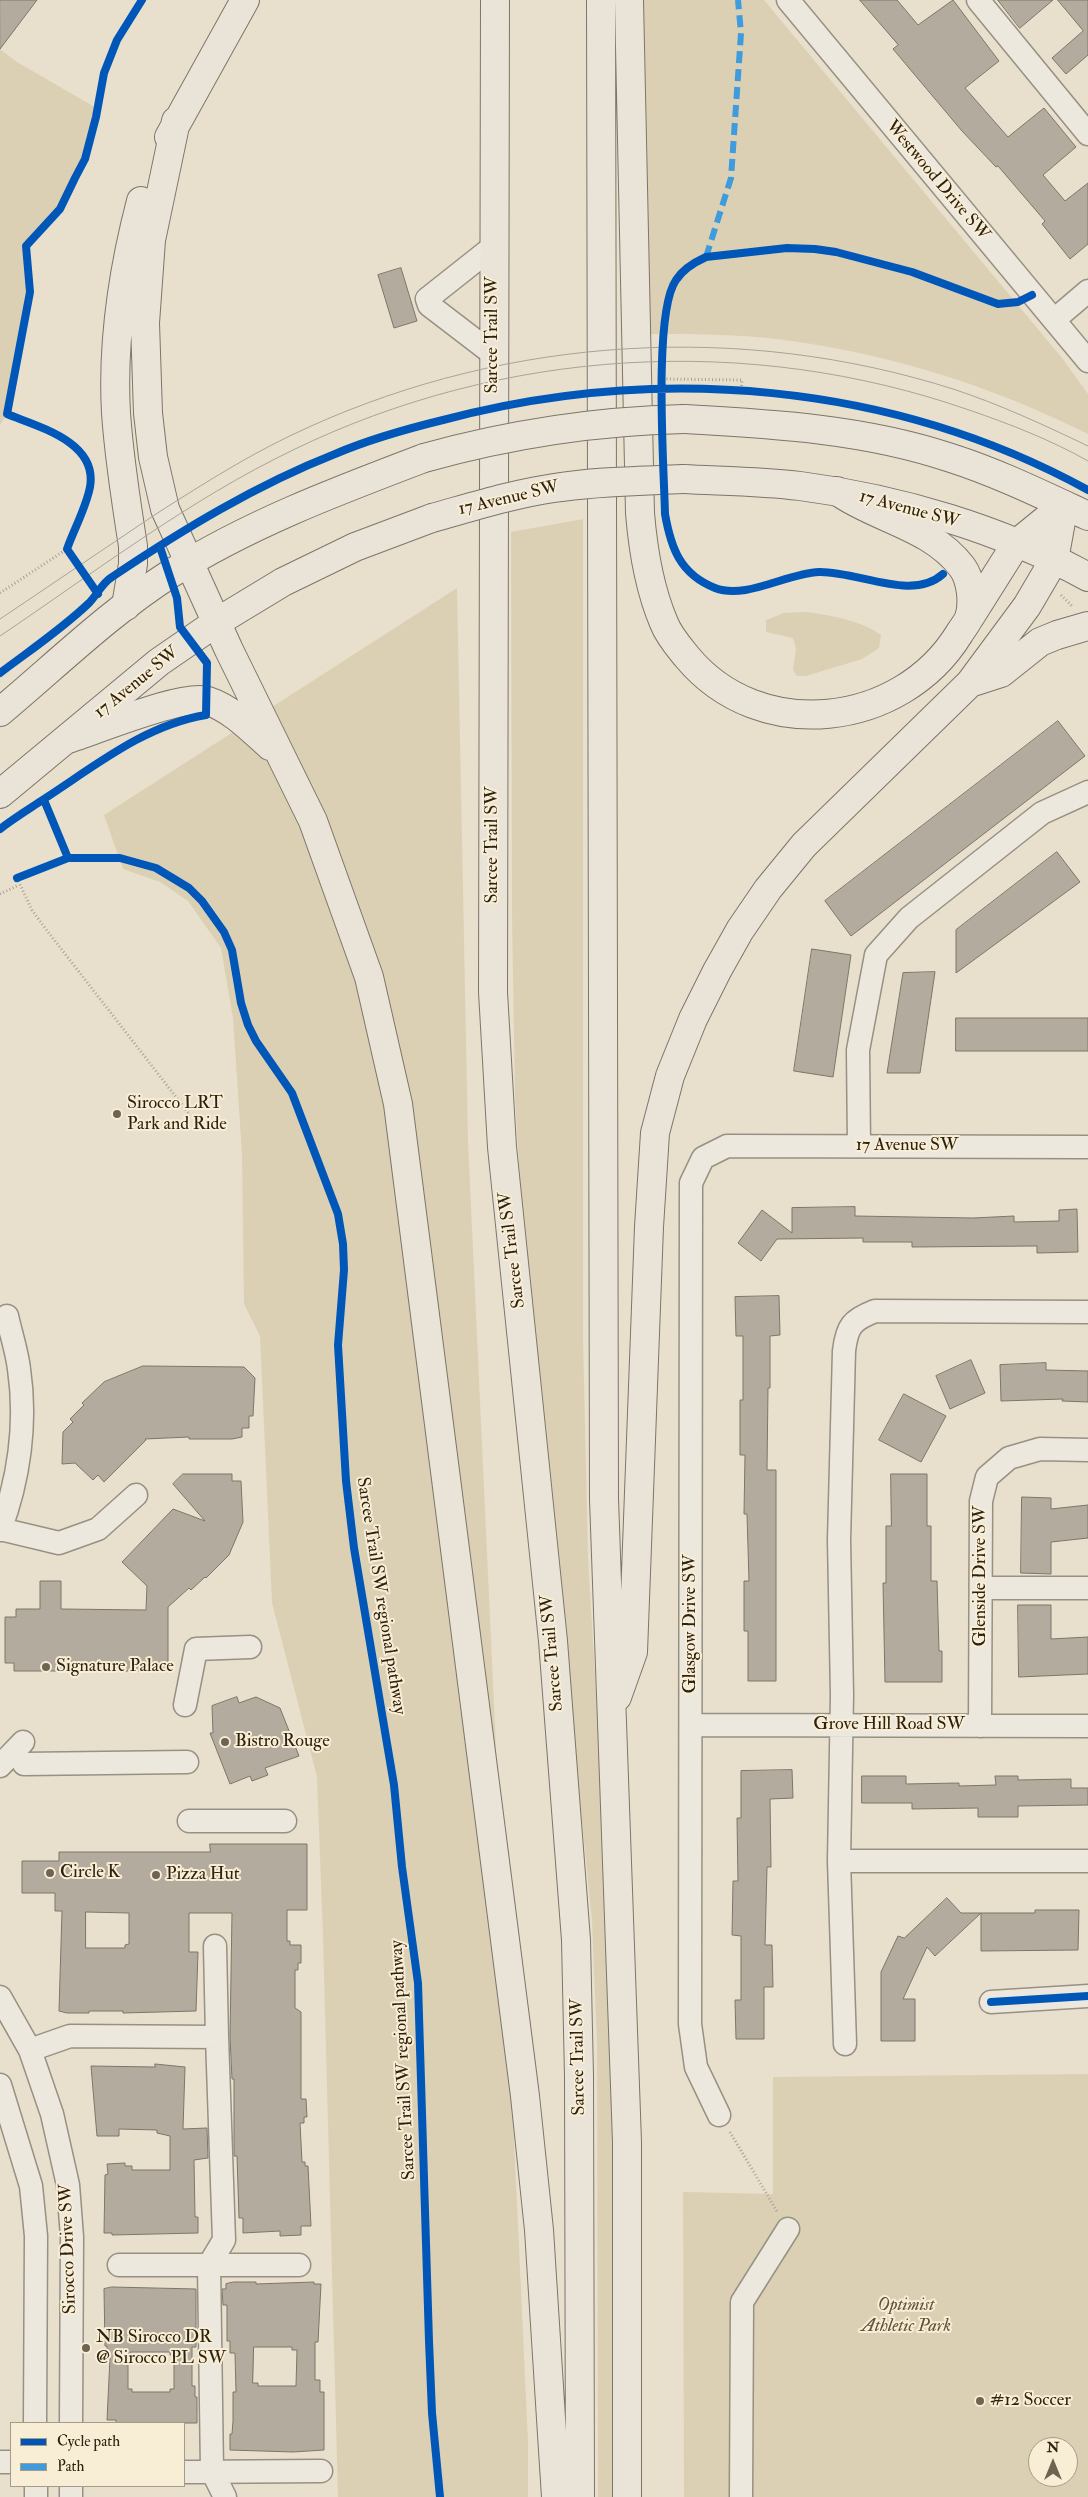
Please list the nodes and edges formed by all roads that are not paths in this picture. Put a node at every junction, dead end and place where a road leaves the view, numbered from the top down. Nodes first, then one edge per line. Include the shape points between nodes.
1 (245, 0) edge
2 (495, 0) edge
3 (601, 0) edge
4 (629, 0) edge
5 (788, 0) edge
6 (978, 0) edge
7 (176, 121) junction
8 (1088, 134) edge
9 (494, 246) junction
10 (1088, 290) edge
11 (1054, 320) junction
12 (493, 354) junction
13 (1088, 361) edge
14 (837, 491) junction
15 (1076, 510) edge
16 (1016, 544) junction
17 (1054, 560) junction
18 (190, 562) junction
19 (1088, 576) edge
20 (126, 606) junction
21 (969, 618) junction
22 (1081, 618) edge
23 (217, 622) junction
24 (970, 683) junction
25 (0, 712) edge
26 (68, 739) junction
27 (279, 753) junction
28 (1088, 792) edge
29 (0, 794) edge
30 (727, 1146) joint
31 (858, 1146) junction
32 (1088, 1148) edge
33 (1088, 1312) edge
34 (8, 1316) dead end
35 (1088, 1450) edge
36 (136, 1495) dead end
37 (0, 1529) edge
38 (982, 1588) junction
39 (1088, 1588) edge
40 (250, 1648) dead end
41 (185, 1705) dead end
42 (613, 1710) junction
43 (842, 1724) junction
44 (691, 1725) junction
45 (980, 1726) junction
46 (1088, 1726) edge
47 (23, 1742) dead end
48 (187, 1762) dead end
49 (24, 1764) dead end
50 (0, 1766) edge
51 (189, 1821) dead end
52 (285, 1821) dead end
53 (839, 1861) junction
54 (1088, 1861) edge
55 (215, 1946) dead end
56 (1088, 1996) edge
57 (0, 1997) edge
58 (990, 2002) dead end
59 (217, 2037) junction
60 (845, 2044) dead end
61 (30, 2050) junction
62 (0, 2085) edge
63 (719, 2114) road end
64 (788, 2229) road end
65 (209, 2265) junction
66 (299, 2265) dead end
67 (119, 2266) dead end
68 (35, 2422) edge
69 (71, 2422) edge
70 (212, 2471) junction
71 (320, 2471) dead end
72 (185, 2472) edge
73 (214, 2497) edge
74 (225, 2497) edge
75 (556, 2497) edge
76 (580, 2497) edge
77 (627, 2497) edge
78 (741, 2497) edge

1 - 7 main road
2 - 9 main road, Sarcee Trail SW
3 - 42 main road via 604,1499
4 - 21 main road via 640,513 648,575 664,625 696,668 718,687 750,705 812,715 860,709 902,690 936,665
5 - 11 street, Westwood Drive SW
6 - 8 street
7 - 18 main road via 151,240 145,323 146,361 153,457 165,509
7 - 20 main road via 145,190 131,240 118,319 116,412 133,546
9 - 12 main road, Sarcee Trail SW
9 - 12 street via 427,299 429,305
10 - 11 street
11 - 13 street, Westwood Drive SW
12 - 76 main road, Sarcee Trail SW via 494,1011 502,1147 553,1641 576,1940 580,2076
14 - 16 main road, 17 Avenue SW via 917,510
14 - 21 main road via 857,505 928,537 961,566 970,589
14 - 23 main road, 17 Avenue SW, bridge via 683,479 594,483 503,498 432,518 355,547 283,582
15 - 16 main road
15 - 17 main road
15 - 18 main road, bridge via 950,457 866,436 786,424 684,419 569,426 424,458 284,513
16 - 17 main road, 17 Avenue SW
16 - 21 main road
17 - 19 main road, 17 Avenue SW
17 - 24 main road via 1027,606
18 - 20 main road
18 - 23 main road
20 - 25 main road
22 - 24 main road via 1040,642 1001,673
23 - 26 main road, 17 Avenue SW via 159,662
23 - 27 main road
24 - 42 main road via 804,845 768,889 717,971 692,1019 670,1076 654,1133 633,1652
26 - 27 main road via 176,701 206,700 224,708
26 - 29 main road, 17 Avenue SW
27 - 75 main road via 313,822 369,977 398,1104 525,2096 539,2230
28 - 31 street via 1042,813 909,918 876,955 858,1050
30 - 31 street, 17 Avenue SW
30 - 44 street, Glasgow Drive SW via 703,1158 691,1183
31 - 32 street, 17 Avenue SW
33 - 43 street via 875,1311 858,1318 847,1332 840,1530
34 - 37 street via 19,1370 21,1421 16,1482
35 - 38 street, Glenside Drive SW via 1040,1449 1009,1458 988,1477 981,1502
36 - 37 street via 98,1529 59,1543
38 - 39 street
38 - 45 street, Glenside Drive SW
40 - 41 street via 196,1648
42 - 77 main road via 627,2142
43 - 44 street, Grove Hill Road SW
43 - 45 street, Grove Hill Road SW
43 - 53 street
44 - 63 street, Glasgow Drive SW via 690,2024 696,2067
45 - 46 street, Grove Hill Road SW
47 - 50 street
48 - 49 street
51 - 52 street
53 - 54 street
53 - 60 street
55 - 59 street
56 - 58 street
57 - 61 street, Sirocco Drive SW
59 - 61 street via 70,2036
59 - 65 street via 224,2240
61 - 69 street, Sirocco Drive SW via 52,2114 68,2185 72,2237
62 - 68 street, Sirocco Drive SW via 31,2186 36,2236
64 - 78 street via 742,2302
65 - 66 street
65 - 67 street
65 - 70 street
70 - 71 street
70 - 72 street
70 - 74 street
73 - 74 street

